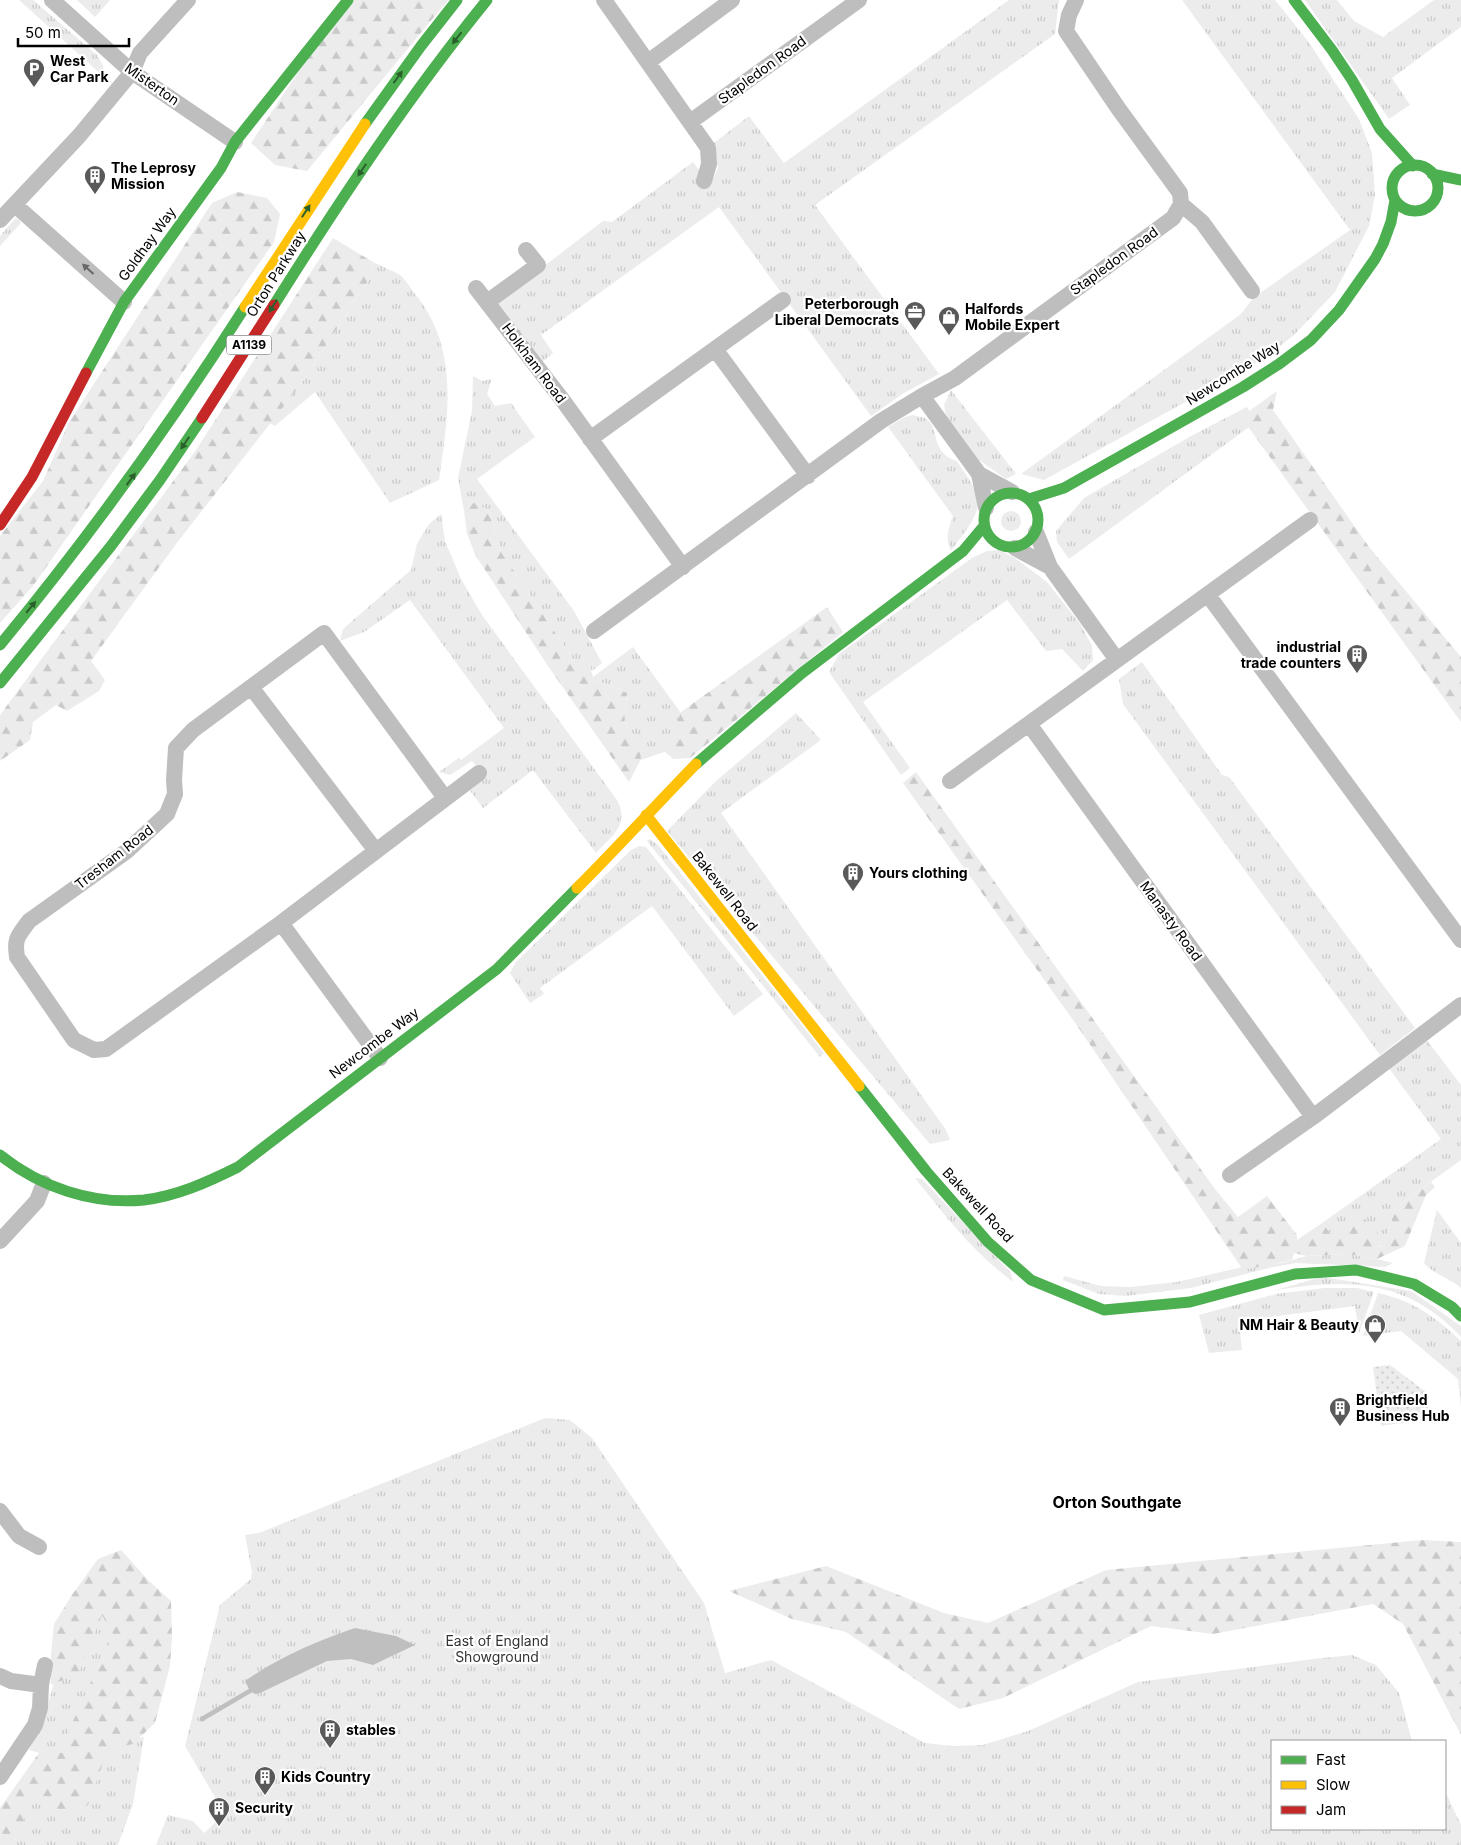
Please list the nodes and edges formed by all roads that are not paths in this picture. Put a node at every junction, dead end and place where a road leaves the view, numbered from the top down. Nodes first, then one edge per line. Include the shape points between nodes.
1 (52, 0) edge
2 (188, 0) edge
3 (348, 0) edge
4 (456, 0) edge
5 (487, 0) edge
6 (604, 0) edge
7 (732, 0) edge
8 (859, 0) edge
9 (1076, 0) edge
10 (1294, 0) edge
11 (648, 62) junction
12 (132, 72) junction
13 (690, 122) junction
14 (1380, 130) junction
15 (236, 142) junction
16 (1413, 166) junction
17 (1432, 174) junction
18 (1394, 179) junction
19 (1461, 180) edge
20 (704, 181) dead end
21 (1461, 188) edge
22 (1395, 200) junction
23 (1434, 200) junction
24 (15, 204) junction
25 (1181, 204) junction
26 (1419, 211) junction
27 (0, 220) edge
28 (1383, 244) junction
29 (526, 250) dead end
30 (476, 288) dead end
31 (1252, 291) dead end
32 (783, 300) dead end
33 (124, 302) junction
34 (487, 302) junction
35 (715, 349) junction
36 (922, 396) junction
37 (590, 439) junction
38 (979, 474) junction
39 (808, 476) junction
40 (1064, 488) junction
41 (1012, 492) junction
42 (1029, 499) junction
43 (986, 508) junction
44 (1310, 520) dead end
45 (0, 525) edge
46 (1038, 525) junction
47 (984, 526) junction
48 (997, 544) junction
49 (1015, 548) junction
50 (963, 550) junction
51 (682, 567) junction
52 (1050, 567) junction
53 (1208, 594) junction
54 (594, 631) dead end
55 (0, 645) edge
56 (1117, 660) junction
57 (0, 683) edge
58 (251, 687) junction
59 (1029, 724) junction
60 (479, 773) dead end
61 (950, 781) dead end
62 (445, 798) junction
63 (646, 815) junction
64 (376, 851) junction
65 (281, 923) junction
66 (1461, 940) edge
67 (1461, 1004) edge
68 (380, 1058) junction
69 (1313, 1117) junction
70 (0, 1155) edge
71 (1230, 1175) dead end
72 (44, 1183) junction
73 (0, 1241) edge
74 (1461, 1316) edge
75 (0, 1511) edge
76 (39, 1547) dead end
77 (44, 1665) dead end
78 (0, 1676) edge
79 (41, 1685) junction
80 (0, 1778) edge

1 - 12 street, Misterton
2 - 12 street via 140,53
3 - 15 street, Goldhay Way
55 -> 4 street, Orton Parkway / A1139 via 49,587 140,467 365,122
5 -> 57 street, Orton Parkway / A1139 via 386,135 154,488
6 - 11 street
7 - 11 street
8 - 13 street, Stapledon Road
9 - 25 street via 1068,15 1066,31 1180,193
10 - 14 street via 1342,65
11 - 13 street
12 - 15 street, Misterton
12 - 24 street via 79,136
13 - 20 street via 708,148 709,164
14 - 16 street
14 - 18 street
15 - 33 street, Goldhay Way via 221,168
16 - 17 street via 1420,166
16 - 18 street via 1401,170
17 - 19 street
17 - 23 street via 1437,186
18 - 22 street
21 - 23 street
22 - 26 street via 1405,209
22 - 28 street, Newcombe Way
23 - 26 street
24 - 27 street
33 -> 24 street
25 - 31 street via 1202,222
25 - 36 street, Stapledon Road via 1173,218 955,378
26 - 28 street, Newcombe Way
28 - 40 street, Newcombe Way via 1339,310 1311,340 1243,387
29 - 34 street via 538,265
30 - 34 street, Holkham Road
32 - 35 street
33 - 45 street, Goldhay Way via 32,477
34 - 37 street, Holkham Road
35 - 37 street
35 - 39 street
36 - 38 street
36 - 39 street via 881,421
37 - 51 street, Holkham Road
38 - 41 street
38 - 43 street
39 - 51 street
40 - 42 street, Newcombe Way
40 - 46 street, Newcombe Way
41 - 42 street
41 - 43 street via 1000,494
42 - 46 street via 1035,506
43 - 47 street
44 - 53 street
46 - 49 street via 1031,540
46 - 52 street
47 - 48 street
47 - 50 street, Newcombe Way
48 - 49 street
48 - 50 street
49 - 52 street
50 - 63 street, Newcombe Way via 802,673 702,757
51 - 54 street
52 - 56 street
53 - 56 street
53 - 66 street
56 - 59 street
58 - 62 street, Tresham Road via 324,633
58 - 64 street
58 - 65 street, Tresham Road via 193,730 176,748 175,794 167,814 127,851 30,921 15,943 17,958 74,1040 94,1050 106,1049
59 - 61 street
59 - 69 street, Manasty Road
60 - 62 street, Tresham Road
62 - 64 street, Tresham Road
63 - 68 street, Newcombe Way via 497,970
63 - 74 street, Bakewell Road via 926,1171 988,1242 1032,1280 1104,1310 1190,1302 1295,1274 1356,1270 1414,1284
64 - 65 street, Tresham Road
65 - 68 street
67 - 69 street
68 - 72 street, Newcombe Way via 238,1167 208,1182 163,1197 121,1201 78,1195
69 - 71 street
70 - 72 street, Newcombe Way
72 - 73 street via 37,1202
75 - 76 street via 19,1536
77 - 79 street
78 - 79 street via 11,1681
79 - 80 street via 35,1725

